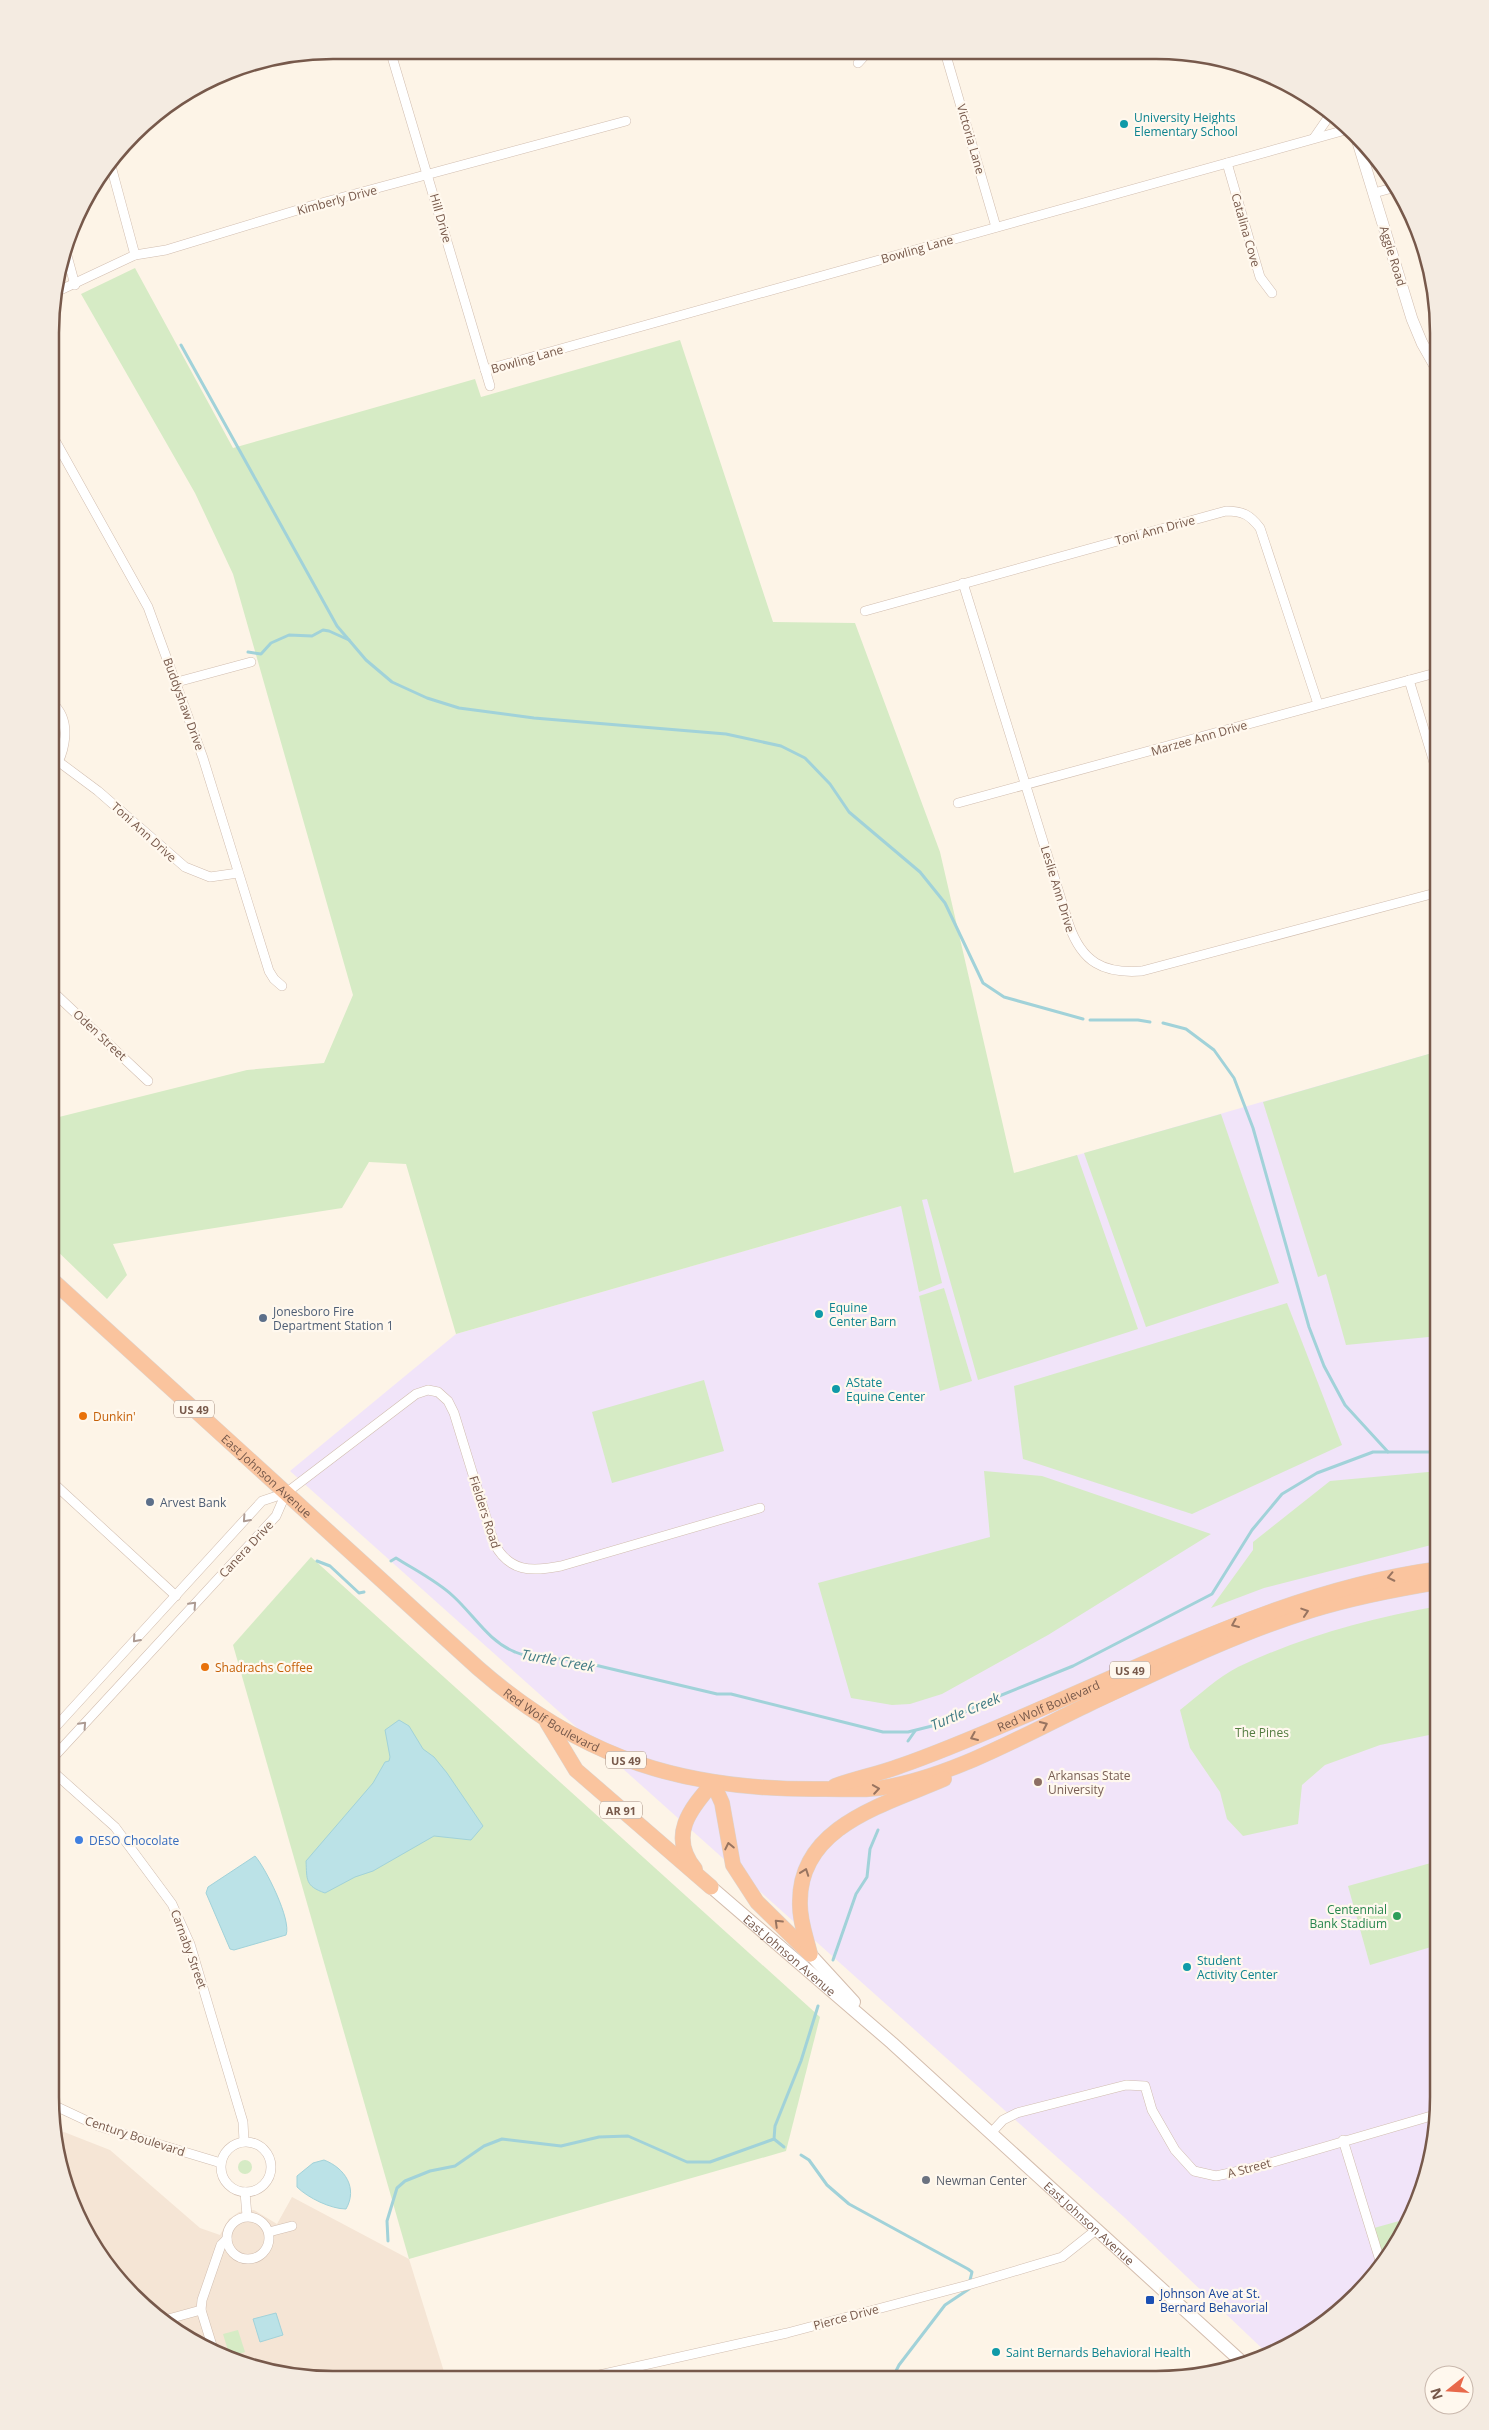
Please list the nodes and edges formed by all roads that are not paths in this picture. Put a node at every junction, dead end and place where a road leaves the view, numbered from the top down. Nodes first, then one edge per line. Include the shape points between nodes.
1 (393, 59) edge
2 (862, 59) edge
3 (949, 59) edge
4 (858, 63) dead end
5 (1328, 119) edge
6 (626, 121) dead end
7 (1342, 131) edge
8 (1312, 140) junction
9 (1361, 150) edge
10 (1227, 163) junction
11 (112, 170) edge
12 (428, 176) junction
13 (1389, 189) edge
14 (1374, 193) junction
15 (996, 227) junction
16 (135, 255) junction
17 (68, 261) edge
18 (74, 285) junction
19 (62, 290) edge
20 (1272, 292) dead end
21 (1430, 358) edge
22 (485, 370) junction
23 (490, 386) dead end
24 (59, 447) edge
25 (963, 583) junction
26 (865, 611) dead end
27 (251, 662) dead end
28 (1430, 674) edge
29 (1409, 680) junction
30 (176, 682) junction
31 (1318, 704) junction
32 (59, 712) edge
33 (1430, 749) edge
34 (59, 759) edge
35 (59, 763) edge
36 (1025, 785) junction
37 (958, 803) dead end
38 (238, 873) junction
39 (1430, 894) edge
40 (282, 986) dead end
41 (59, 997) edge
42 (148, 1081) dead end
43 (59, 1286) edge
44 (59, 1488) edge
45 (286, 1493) junction
46 (760, 1508) dead end
47 (1430, 1571) edge
48 (1430, 1584) edge
49 (396, 1593) joint
50 (176, 1596) junction
51 (546, 1721) junction
52 (59, 1723) edge
53 (59, 1751) edge
54 (980, 1755) junction
55 (59, 1777) edge
56 (713, 1783) junction
57 (828, 1789) junction
58 (711, 1886) junction
59 (810, 1954) junction
60 (892, 2043) junction
61 (59, 2110) edge
62 (1430, 2116) edge
63 (991, 2133) junction
64 (1343, 2140) junction
65 (244, 2141) junction
66 (221, 2163) junction
67 (245, 2192) junction
68 (247, 2216) junction
69 (292, 2226) dead end
70 (1096, 2230) junction
71 (269, 2232) junction
72 (227, 2239) junction
73 (236, 2255) junction
74 (1379, 2257) edge
75 (215, 2261) junction
76 (201, 2310) junction
77 (172, 2319) edge
78 (211, 2343) edge
79 (1238, 2359) edge
80 (617, 2371) edge

1 - 12 street, Hill Drive
2 - 4 street
3 - 15 street, Victoria Lane
5 - 8 street
6 - 12 street, Kimberly Drive
7 - 8 street, Bowling Lane
8 - 10 street, Bowling Lane
9 - 14 street, Aggie Road
10 - 15 street, Bowling Lane
10 - 20 street, Catalina Cove via 1260,277
11 - 16 street
12 - 16 street, Kimberly Drive via 166,250
12 - 22 street, Hill Drive
13 - 14 street
14 - 21 street, Aggie Road via 1412,319
15 - 22 street, Bowling Lane
16 - 18 street, Kimberly Drive
17 - 18 street
18 - 19 street, Kimberly Drive
22 - 23 street, Hill Drive
24 - 30 street, Buddyshaw Drive via 140,591
25 - 26 street, Toni Ann Drive
25 - 31 street, Toni Ann Drive via 1226,511 1244,513 1252,517 1260,528
25 - 36 street, Leslie Ann Drive
27 - 30 street
28 - 29 street, Marzee Ann Drive
29 - 31 street, Marzee Ann Drive
29 - 33 street
30 - 38 street, Buddyshaw Drive via 204,758
31 - 36 street, Marzee Ann Drive
32 - 34 street via 64,732
35 - 38 street, Toni Ann Drive via 98,791 185,867 210,877
36 - 37 street, Marzee Ann Drive
36 - 39 street, Leslie Ann Drive via 1073,938 1090,960 1111,970 1124,972 1158,967
38 - 40 street, Buddyshaw Drive via 269,971
41 - 42 street, Oden Street
43 - 45 highway, East Johnson Avenue / US 49
44 - 50 street
45 - 46 street, Fielders Road via 385,1416 416,1394 428,1390 438,1392 454,1413 494,1543 500,1555 512,1565 543,1569 561,1566
45 - 49 highway, East Johnson Avenue / US 49
45 -> 50 street, Canera Drive via 262,1501
53 -> 45 street, Canera Drive via 276,1516
47 -> 57 highway, Red Wolf Boulevard / US 49 via 1366,1582 1251,1617 959,1744
54 -> 48 highway, Red Wolf Boulevard / US 49 via 1131,1684 1279,1621 1364,1596
49 - 51 highway, Red Wolf Boulevard / US 49 via 505,1691
50 -> 52 street, Canera Drive
51 - 56 highway, Red Wolf Boulevard / US 49 via 582,1742 627,1760
51 - 58 highway, AR 91 via 576,1770
57 -> 54 highway, Red Wolf Boulevard / US 49 via 864,1791 895,1786
59 -> 54 highway via 802,1920 801,1886 814,1853 826,1838 852,1820 954,1775
55 - 65 street, Carnaby Street via 115,1827 172,1904 190,1944 210,2007 243,2122
56 - 57 highway, Red Wolf Boulevard / US 49 via 768,1789
56 - 58 highway via 686,1820 682,1838 688,1860
59 -> 56 highway, AR 91 via 757,1902 733,1865 722,1803
58 - 60 main road, East Johnson Avenue / AR 91
59 - 60 main road, East Johnson Avenue / AR 91
60 - 63 main road, East Johnson Avenue / AR 91
61 - 66 street, Century Boulevard via 98,2126
62 - 64 street
63 - 64 street, A Street via 1003,2120 1017,2113 1126,2085 1145,2086 1152,2110 1175,2150 1194,2171 1216,2176
63 - 70 main road, East Johnson Avenue / AR 91
64 - 74 street
65 - 66 street via 229,2148
65 - 67 street via 260,2146 270,2158 272,2167 266,2182 253,2191
66 - 67 street via 226,2182
67 - 68 street
68 - 71 street via 261,2220
68 - 72 street via 230,2226
69 - 71 street
70 - 79 main road, East Johnson Avenue / AR 91
70 - 80 street, Pierce Drive via 1062,2257 971,2284 787,2333
71 - 73 street via 269,2245 261,2256 248,2259
72 - 73 street
72 - 75 street
73 - 75 street
75 - 76 street
76 - 77 street
76 - 78 street

